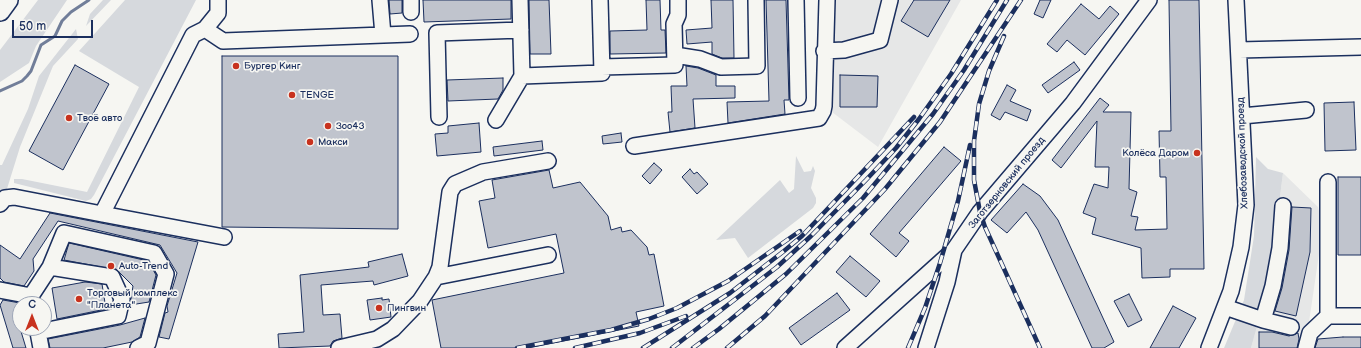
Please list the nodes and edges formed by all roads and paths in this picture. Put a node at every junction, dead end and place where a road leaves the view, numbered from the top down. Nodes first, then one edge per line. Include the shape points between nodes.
1 (8, 0) edge
2 (218, 0) edge
3 (380, 0) edge
4 (520, 0) edge
5 (600, 0) edge
6 (678, 0) edge
7 (756, 0) edge
8 (796, 0) edge
9 (827, 0) edge
10 (890, 0) edge
11 (1150, 0) edge
12 (1236, 0) edge
13 (0, 11) edge
14 (206, 29) junction
15 (521, 30) junction
16 (410, 34) dead end
17 (383, 35) junction
18 (1361, 47) edge
19 (1239, 50) junction
20 (824, 51) junction
21 (675, 56) junction
22 (602, 67) junction
23 (522, 76) junction
24 (798, 98) dead end
25 (1306, 110) dead end
26 (1242, 116) junction
27 (439, 117) dead end
28 (496, 120) dead end
29 (634, 146) dead end
30 (548, 161) dead end
31 (1328, 182) dead end
32 (0, 204) edge
33 (1283, 206) dead end
34 (102, 214) junction
35 (224, 237) dead end
36 (954, 250) junction
37 (548, 256) dead end
38 (50, 267) junction
39 (436, 277) junction
40 (0, 290) edge
41 (19, 296) edge
42 (34, 296) edge
43 (1225, 307) junction
44 (1328, 316) junction
45 (1361, 316) edge
46 (1263, 320) junction
47 (1291, 327) dead end
48 (52, 328) edge
49 (39, 336) edge
50 (41, 348) edge
51 (138, 348) edge
52 (339, 348) edge
53 (845, 348) edge
54 (926, 348) edge
55 (1209, 348) edge
56 (1306, 348) edge

1 - 13 main road
2 - 14 street via 218,13
3 - 17 street
4 - 15 street
5 - 22 street
6 - 21 street via 678,15 674,24
7 - 21 street via 757,66 721,68 700,59
8 - 24 street
9 - 20 street
10 - 20 street via 880,40 844,50
11 - 36 street, Заготзерновский проезд via 1073,103 980,212
12 - 19 street, Хлебозаводской проезд
14 - 17 street via 223,41
14 - 34 street via 193,35
15 - 23 street
15 - 27 street via 437,33
16 - 17 street
18 - 19 street
19 - 26 street, Хлебозаводской проезд
20 - 29 street via 824,106 819,118
21 - 22 street via 675,65
22 - 23 street via 602,72
23 - 28 street
25 - 26 street
26 - 43 street, Хлебозаводской проезд via 1246,205 1242,247
30 - 39 street via 483,172 455,184 450,192 440,267
31 - 44 street
32 - 34 street via 5,198 14,197
33 - 46 street via 1280,248
34 - 35 street
36 - 53 street, Заготзерновский проезд
36 - 54 street via 947,282
37 - 39 street
38 - 42 street
38 - 48 street via 112,277 122,299 118,316
38 - 51 street via 64,233 154,253 166,274 148,343
39 - 52 street via 420,301 393,329 370,342
40 - 41 street
43 - 46 street
43 - 55 street, Хлебозаводской проезд
44 - 45 street
44 - 56 street via 1310,333
46 - 47 street
49 - 50 street

